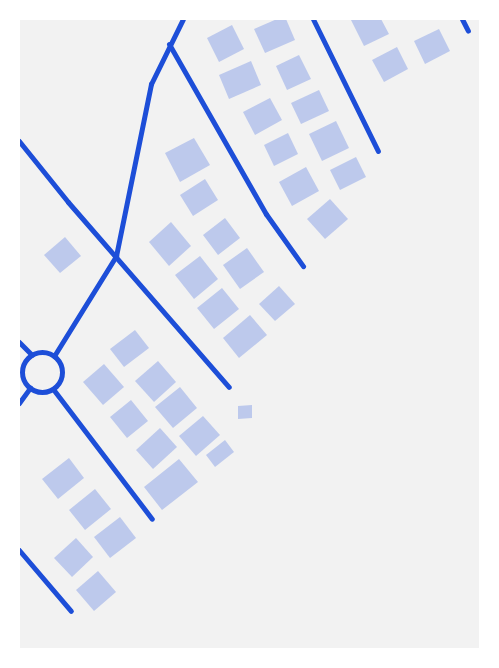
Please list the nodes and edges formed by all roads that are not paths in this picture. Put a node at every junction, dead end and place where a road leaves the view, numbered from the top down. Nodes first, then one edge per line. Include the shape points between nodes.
1 (183, 19) edge
2 (313, 19) edge
3 (462, 19) edge
4 (468, 31) dead end
5 (169, 44) junction
6 (19, 141) edge
7 (378, 151) dead end
8 (116, 256) junction
9 (303, 266) dead end
10 (19, 342) edge
11 (32, 355) junction
12 (54, 356) junction
13 (229, 387) dead end
14 (30, 388) junction
15 (52, 389) junction
16 (19, 402) edge
17 (152, 519) dead end
18 (19, 550) edge
19 (71, 611) dead end

1 - 5 street
2 - 7 street
3 - 4 street
5 - 8 street via 150,84
5 - 9 street via 266,214
6 - 8 street
8 - 12 street
8 - 13 street
10 - 11 street
11 - 12 street via 39,352
11 - 14 street via 22,371
12 - 15 street via 62,369 58,384
14 - 15 street via 37,391
14 - 16 street
15 - 17 street
18 - 19 street

